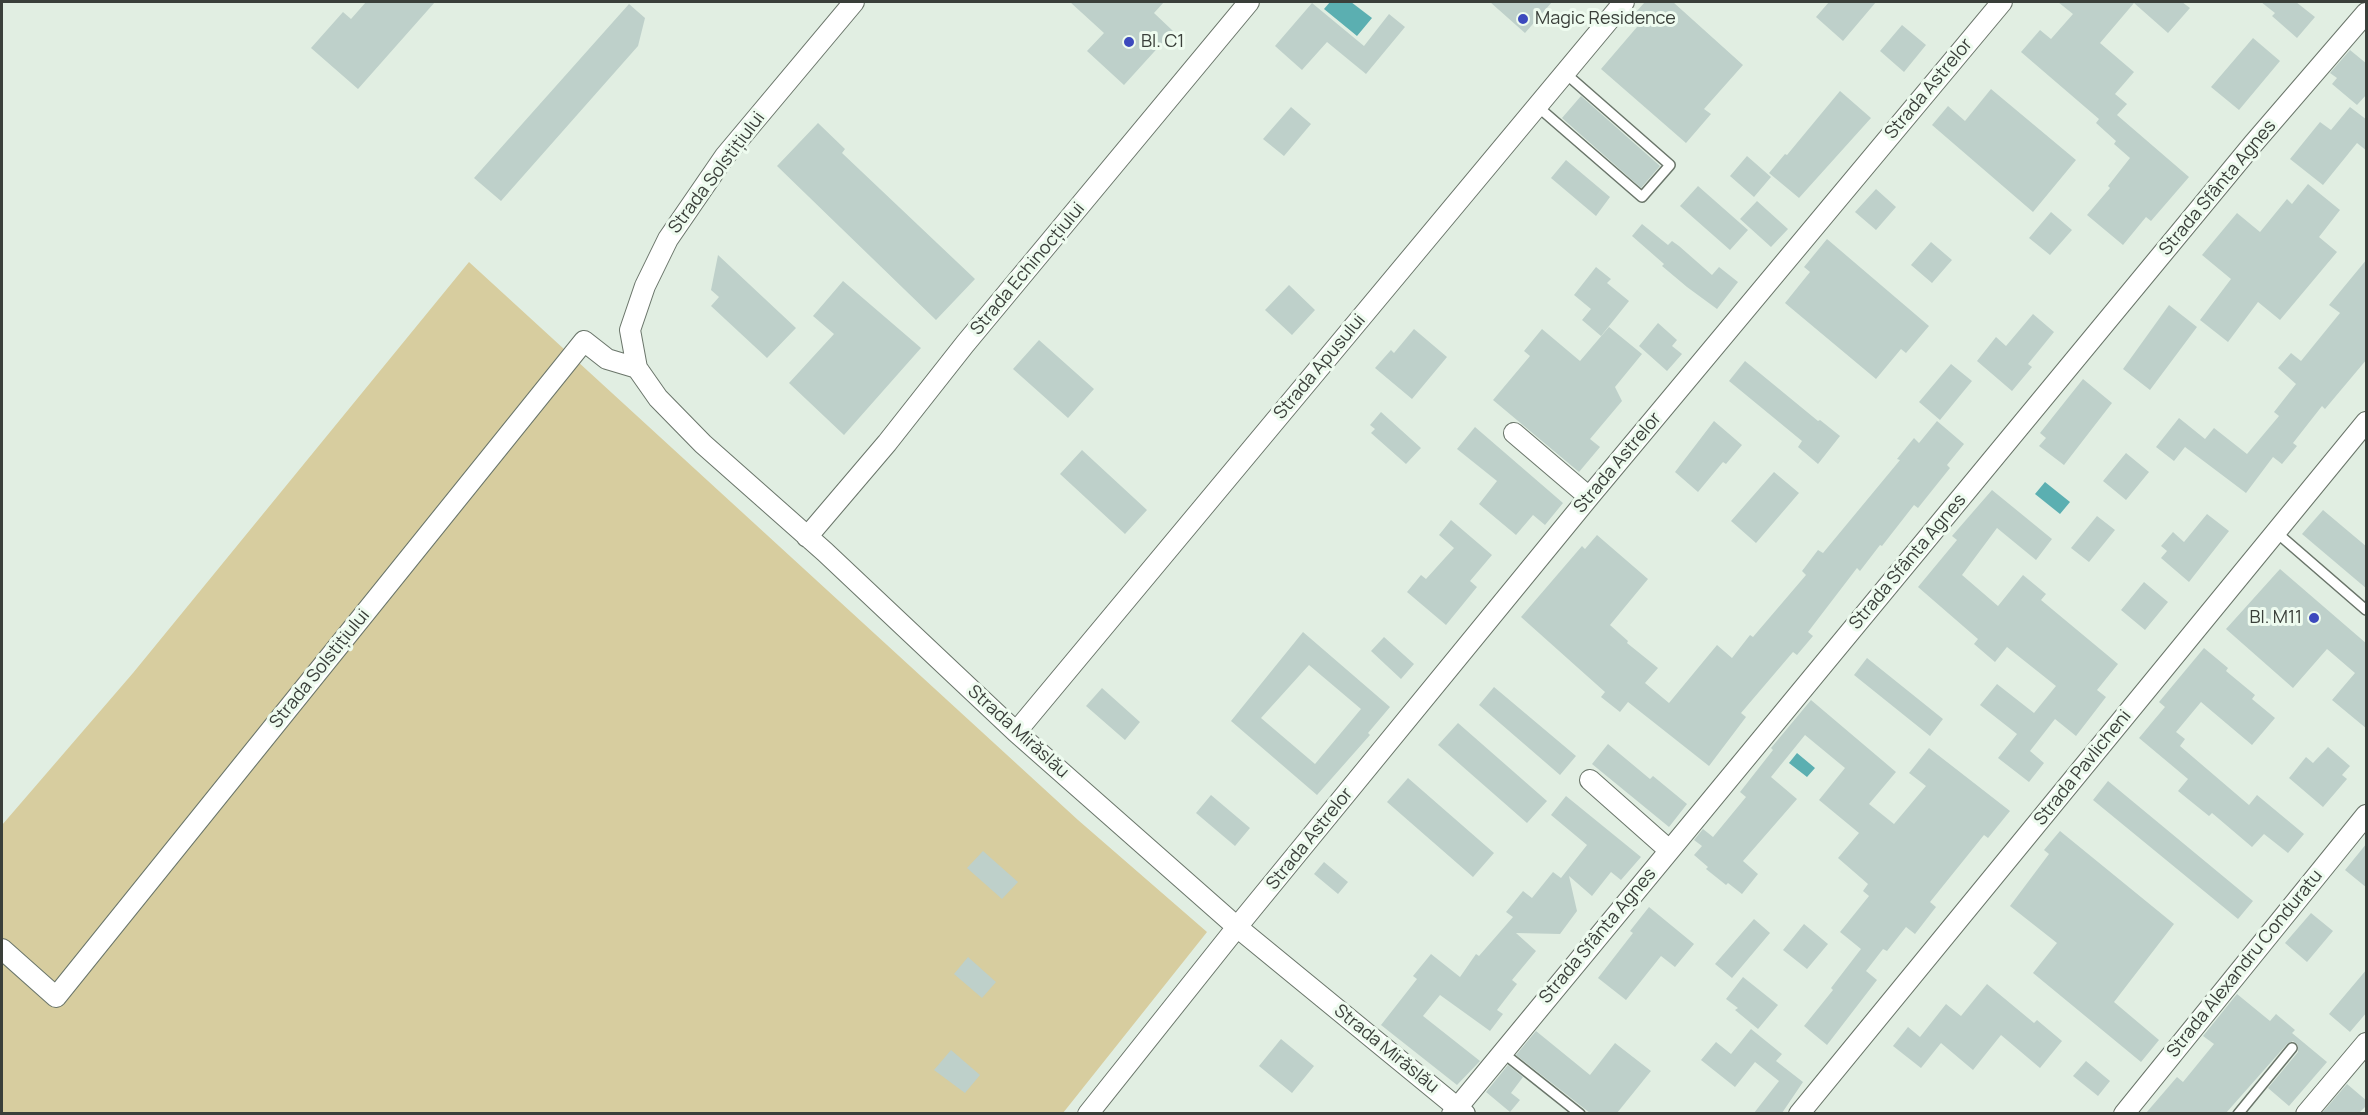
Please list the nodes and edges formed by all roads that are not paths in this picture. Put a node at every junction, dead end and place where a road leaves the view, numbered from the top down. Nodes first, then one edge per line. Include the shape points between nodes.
1 (855, 2) edge
2 (1249, 2) edge
3 (1624, 2) edge
4 (2002, 2) edge
5 (2367, 13) edge
6 (1565, 73) junction
7 (1538, 106) junction
8 (637, 368) junction
9 (2367, 422) edge
10 (1514, 433) dead end
11 (1589, 497) junction
12 (2276, 532) junction
13 (807, 537) junction
14 (2367, 610) edge
15 (1016, 732) junction
16 (1590, 780) dead end
17 (2367, 815) edge
18 (1669, 850) junction
19 (1237, 927) junction
20 (2, 949) edge
21 (2367, 1043) edge
22 (2292, 1048) dead end
23 (1502, 1052) junction
24 (1458, 1111) edge
25 (1089, 1113) edge
26 (1580, 1113) edge
27 (1799, 1113) edge
28 (2124, 1113) edge
29 (2238, 1113) edge
30 (2306, 1113) edge

1 - 8 street, Strada Solstițiului via 725,156 668,239 645,286 630,330
2 - 13 street, Strada Echinocțiului
3 - 6 street, Strada Apusului
4 - 11 street, Strada Astrelor
5 - 18 street, Strada Sfânta Agnes via 2253,144
6 - 7 street, Strada Apusului
6 - 7 lane via 1670,165 1642,197
7 - 15 street, Strada Apusului
8 - 13 street, Strada Mirăslău via 658,398 703,444
8 - 20 street, Strada Solstițiului via 607,359 584,340 56,997
9 - 12 street, Strada Pavlicheni
10 - 11 street
11 - 19 street, Strada Astrelor
12 - 14 lane
12 - 27 street, Strada Pavlicheni
13 - 15 street, Strada Mirăslău
15 - 19 street, Strada Mirăslău
16 - 18 street
17 - 28 street, Strada Alexandru Conduratu
18 - 23 street, Strada Sfânta Agnes
19 - 24 street, Strada Mirăslău
19 - 25 street, Strada Astrelor
21 - 30 street
22 - 29 lane
23 - 24 street, Strada Sfânta Agnes
23 - 26 lane

